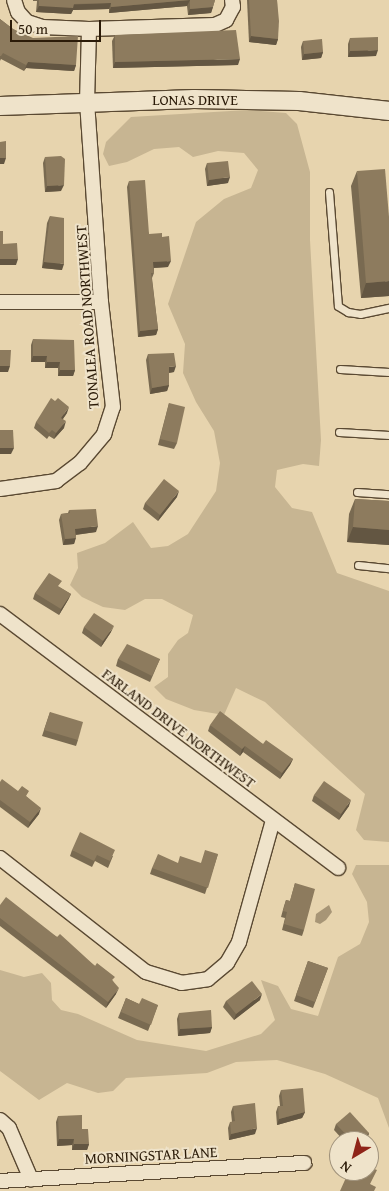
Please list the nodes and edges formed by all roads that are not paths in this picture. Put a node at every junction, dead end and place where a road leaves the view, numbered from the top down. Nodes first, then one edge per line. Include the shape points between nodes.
1 (14, 0) edge
2 (232, 0) edge
3 (89, 29) junction
4 (88, 102) junction
5 (0, 106) edge
6 (389, 111) edge
7 (329, 192) dead end
8 (0, 302) edge
9 (101, 302) junction
10 (389, 308) edge
11 (340, 369) dead end
12 (389, 372) edge
13 (339, 432) dead end
14 (389, 435) edge
15 (0, 489) edge
16 (357, 492) dead end
17 (389, 494) edge
18 (358, 565) dead end
19 (389, 568) edge
20 (0, 614) edge
21 (273, 820) junction
22 (0, 858) edge
23 (338, 868) dead end
24 (0, 1120) edge
25 (304, 1163) dead end
26 (31, 1178) junction
27 (0, 1181) edge

1 - 3 street via 18,12 27,22 42,27
2 - 3 street via 233,8 226,20 216,25
3 - 4 street, TONALEA ROAD NORTHWEST
4 - 5 street, LONAS DRIVE
4 - 6 street, LONAS DRIVE via 299,102
4 - 9 street, TONALEA ROAD NORTHWEST
7 - 10 lane via 338,306 360,314
8 - 9 street
9 - 15 street, TONALEA ROAD NORTHWEST via 113,407 104,434 80,463 56,481
11 - 12 lane
13 - 14 lane
16 - 17 lane
18 - 19 lane
20 - 21 street, FARLAND DRIVE NORTHWEST
21 - 22 street via 238,942 227,963 208,979 181,983 146,972
21 - 23 street, FARLAND DRIVE NORTHWEST
24 - 26 street via 9,1128
25 - 26 street, MORNINGSTAR LANE
26 - 27 street, MORNINGSTAR LANE

